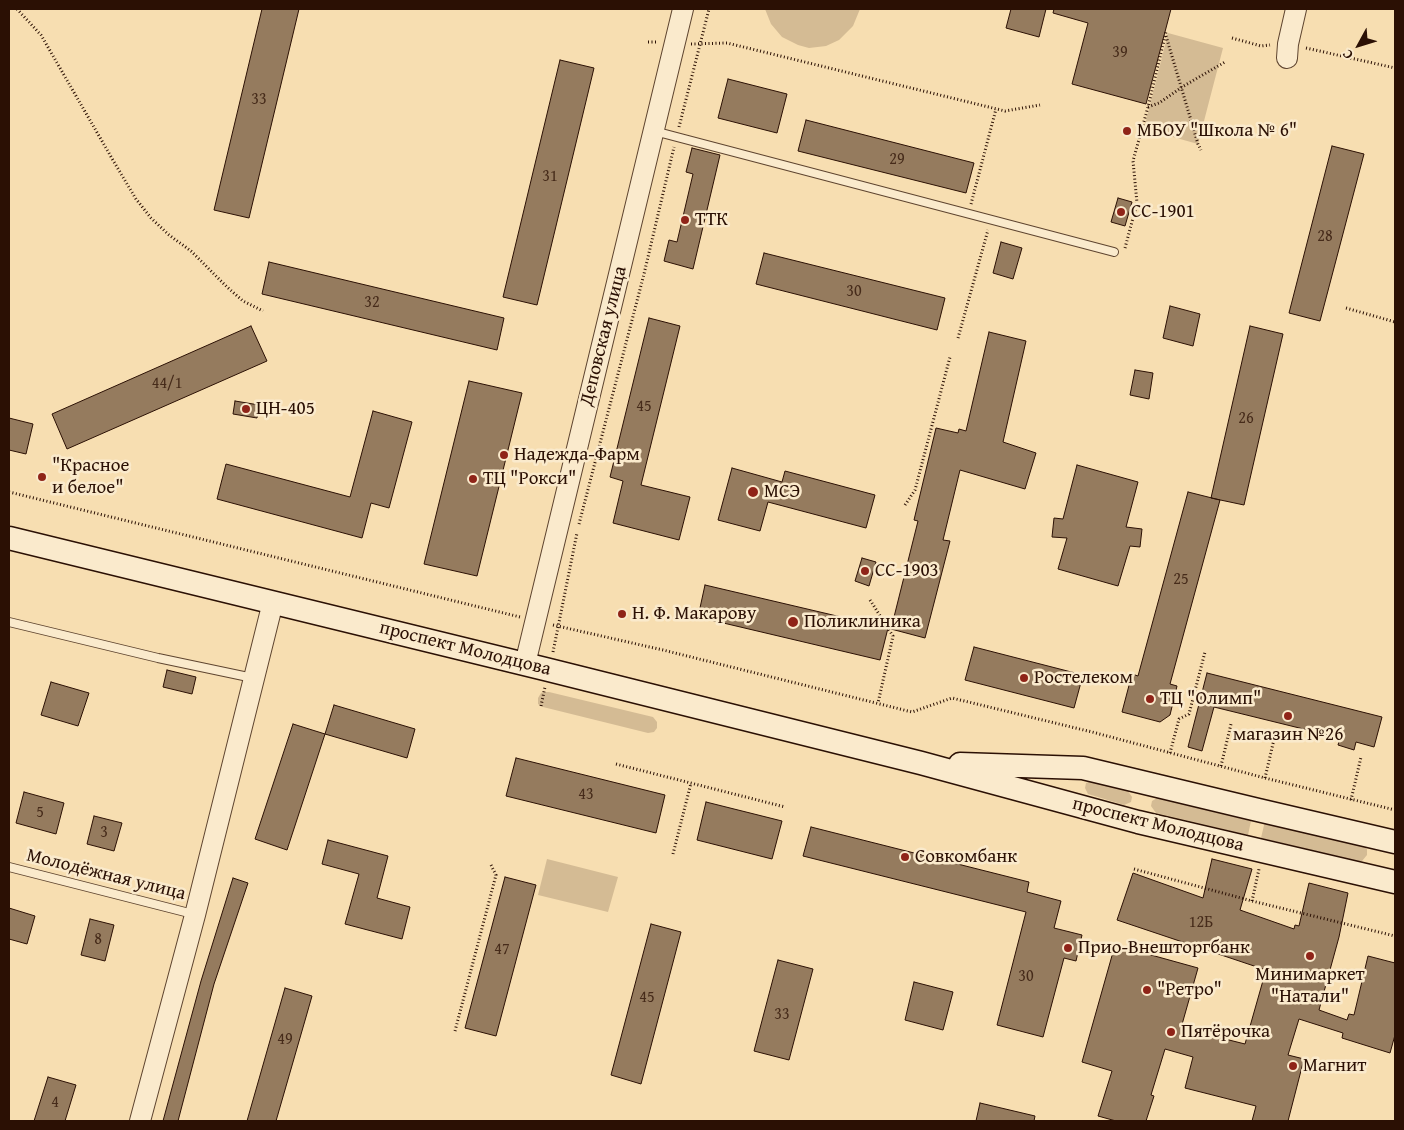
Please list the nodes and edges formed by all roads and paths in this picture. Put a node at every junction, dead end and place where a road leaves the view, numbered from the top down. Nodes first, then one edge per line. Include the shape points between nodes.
1 (17, 9) edge
2 (683, 9) edge
3 (709, 9) edge
4 (1296, 9) edge
5 (1232, 38) dead end
6 (648, 42) dead end
7 (675, 43) junction
8 (700, 44) junction
9 (1288, 51) junction
10 (1225, 62) dead end
11 (1395, 68) edge
12 (1182, 87) junction
13 (1040, 105) dead end
14 (1148, 107) junction
15 (996, 109) junction
16 (654, 131) junction
17 (677, 137) junction
18 (1201, 150) dead end
19 (969, 214) junction
20 (991, 220) junction
21 (1114, 252) dead end
22 (1123, 255) dead end
23 (1346, 308) dead end
24 (263, 311) dead end
25 (1395, 322) edge
26 (958, 338) dead end
27 (950, 357) dead end
28 (9, 492) edge
29 (905, 505) dead end
30 (9, 538) edge
31 (870, 600) dead end
32 (273, 602) junction
33 (535, 621) junction
34 (9, 622) edge
35 (558, 626) junction
36 (1205, 652) dead end
37 (525, 664) junction
38 (549, 670) junction
39 (254, 678) junction
40 (878, 703) junction
41 (541, 706) dead end
42 (1231, 724) dead end
43 (1274, 735) dead end
44 (1170, 753) junction
45 (1361, 757) dead end
46 (921, 763) junction
47 (616, 764) dead end
48 (1221, 766) junction
49 (1265, 778) junction
50 (691, 783) junction
51 (1351, 800) junction
52 (785, 807) dead end
53 (1395, 810) edge
54 (1395, 842) edge
55 (673, 854) dead end
56 (491, 865) dead end
57 (1253, 866) dead end
58 (9, 867) edge
59 (1134, 868) dead end
60 (1395, 882) edge
61 (1252, 901) junction
62 (195, 915) junction
63 (1395, 936) edge
64 (455, 1030) dead end
65 (140, 1121) edge

1 - 24 path via 41,34 150,218 191,251 232,292
2 - 7 street, Деповская улица
3 - 8 path
4 - 9 street
5 - 9 path
6 - 7 path
7 - 8 path
7 - 16 street, Деповская улица
8 - 15 path via 727,43
8 - 17 path
9 - 11 path
10 - 12 path
12 - 14 path via 1160,103
12 - 14 path via 1166,34
12 - 18 path
13 - 15 path via 1005,111
14 - 22 path via 1133,161 1137,203
15 - 19 path
16 - 17 lane
16 - 33 street, Деповская улица
17 - 19 lane
17 - 35 path via 578,531
19 - 20 lane
20 - 21 lane
20 - 26 path
23 - 25 path
27 - 29 path via 915,490
28 - 33 path
30 - 32 main road, проспект Молодцова
31 - 40 path via 893,636
32 - 37 main road, проспект Молодцова
32 - 39 street
33 - 35 path
33 - 37 street, Деповская улица
34 - 39 lane
35 - 38 path
35 - 40 path
36 - 44 path via 1189,714 1179,719
37 - 38 main road, проспект Молодцова
38 - 41 path
38 - 46 main road, проспект Молодцова
39 - 62 street
40 - 44 path via 912,712 952,698
42 - 48 path
43 - 49 path
44 - 48 path
45 - 51 path
46 - 54 main road, проспект Молодцова via 1083,768
46 - 60 main road, проспект Молодцова via 1138,822
47 - 50 path
48 - 49 path
49 - 51 path
50 - 52 path
50 - 55 path
51 - 53 path
56 - 64 path via 496,875
57 - 61 path via 1260,867
58 - 62 lane, Молодёжная улица
59 - 61 path
61 - 63 path
62 - 65 street

